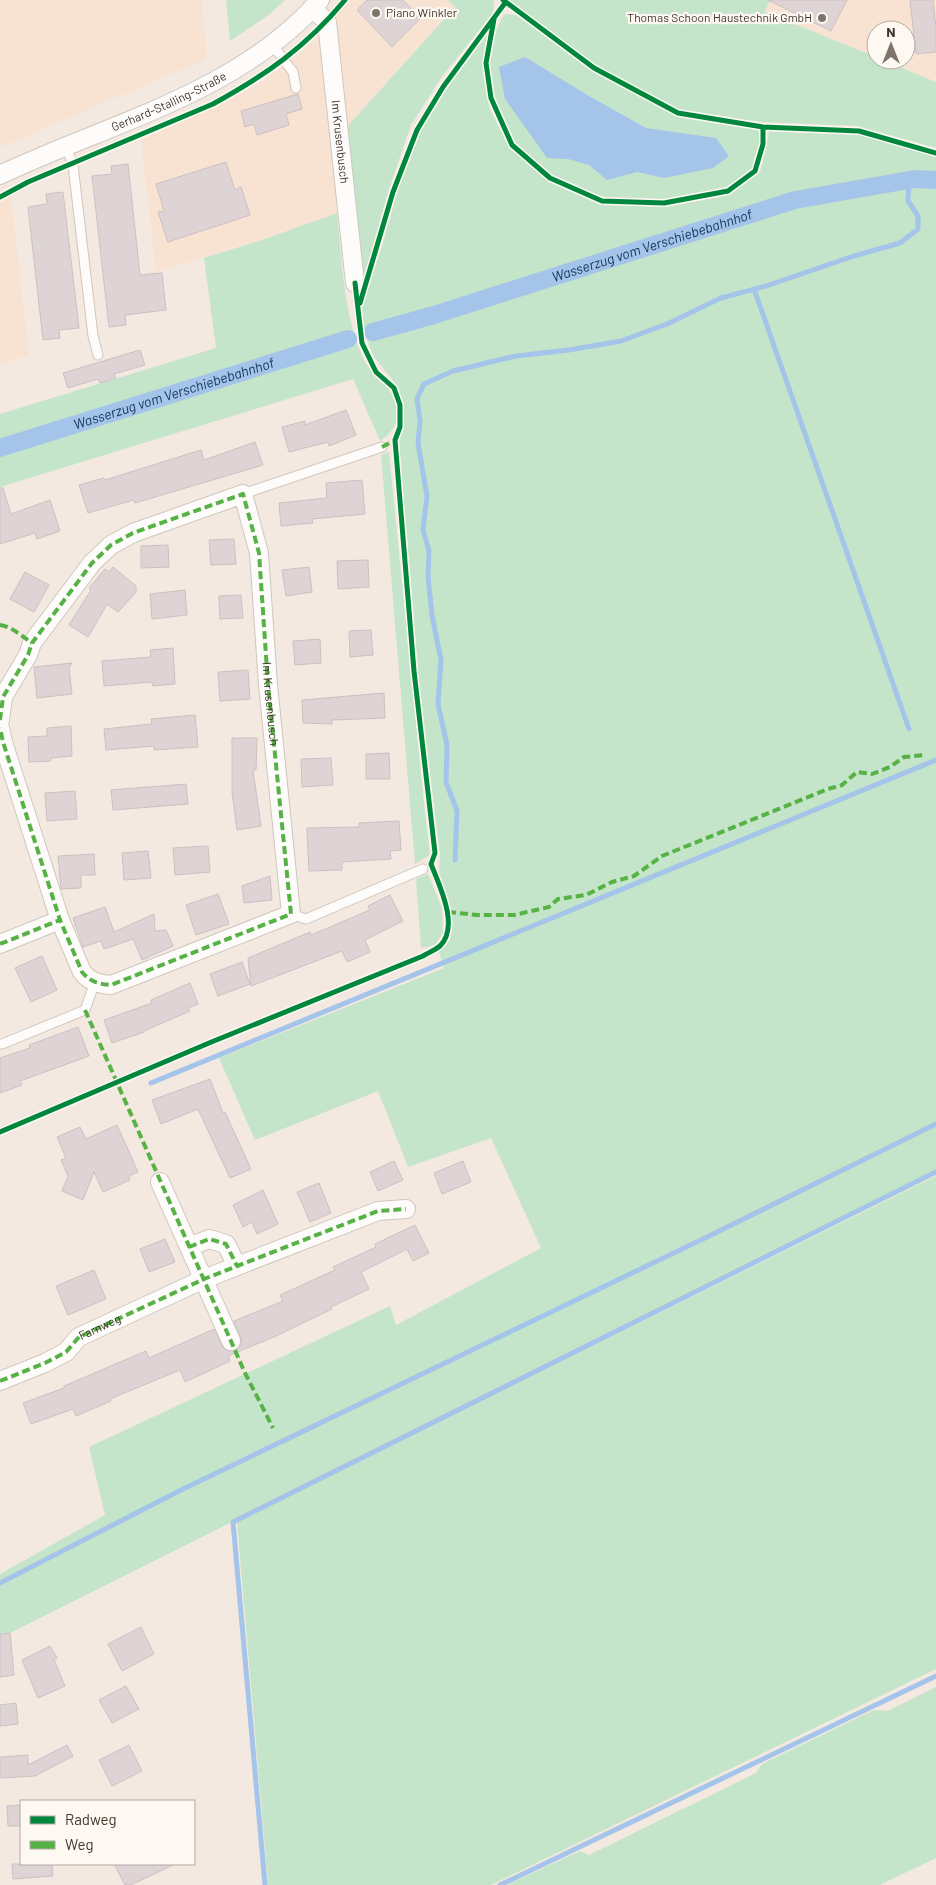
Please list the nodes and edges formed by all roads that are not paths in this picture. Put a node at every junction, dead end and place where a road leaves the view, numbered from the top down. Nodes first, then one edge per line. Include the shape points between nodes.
1 (316, 4) edge
2 (272, 44) junction
3 (296, 88) dead end
4 (66, 146) junction
5 (0, 175) edge
6 (355, 283) dead end
7 (98, 355) dead end
8 (382, 446) dead end
9 (243, 494) junction
10 (0, 720) edge
11 (0, 728) edge
12 (423, 869) dead end
13 (291, 914) junction
14 (60, 920) junction
15 (0, 944) edge
16 (95, 982) junction
17 (2, 1044) dead end
18 (160, 1182) dead end
19 (406, 1209) dead end
20 (189, 1247) junction
21 (237, 1266) junction
22 (204, 1280) junction
23 (231, 1341) dead end
24 (0, 1381) edge

1 - 2 street, Gerhard-Stalling-Straße
1 - 6 street, Im Krusenbusch via 327,22
2 - 3 lane via 293,72
2 - 4 street, Gerhard-Stalling-Straße via 203,87
4 - 5 street, Gerhard-Stalling-Straße
4 - 7 lane via 73,165
8 - 9 lane
9 - 10 street via 133,533 111,545 92,563 32,643 3,697
9 - 13 street, Im Krusenbusch via 259,553 268,685
11 - 14 street
12 - 13 lane via 306,919
13 - 16 street via 112,985
14 - 15 street
14 - 16 street via 82,972
16 - 17 lane via 84,1010
18 - 20 street
19 - 21 street, Farnweg via 378,1211
20 - 21 street via 209,1239 226,1244
20 - 22 street
21 - 22 street, Farnweg
22 - 23 street
22 - 24 street, Farnweg via 79,1337 66,1352

